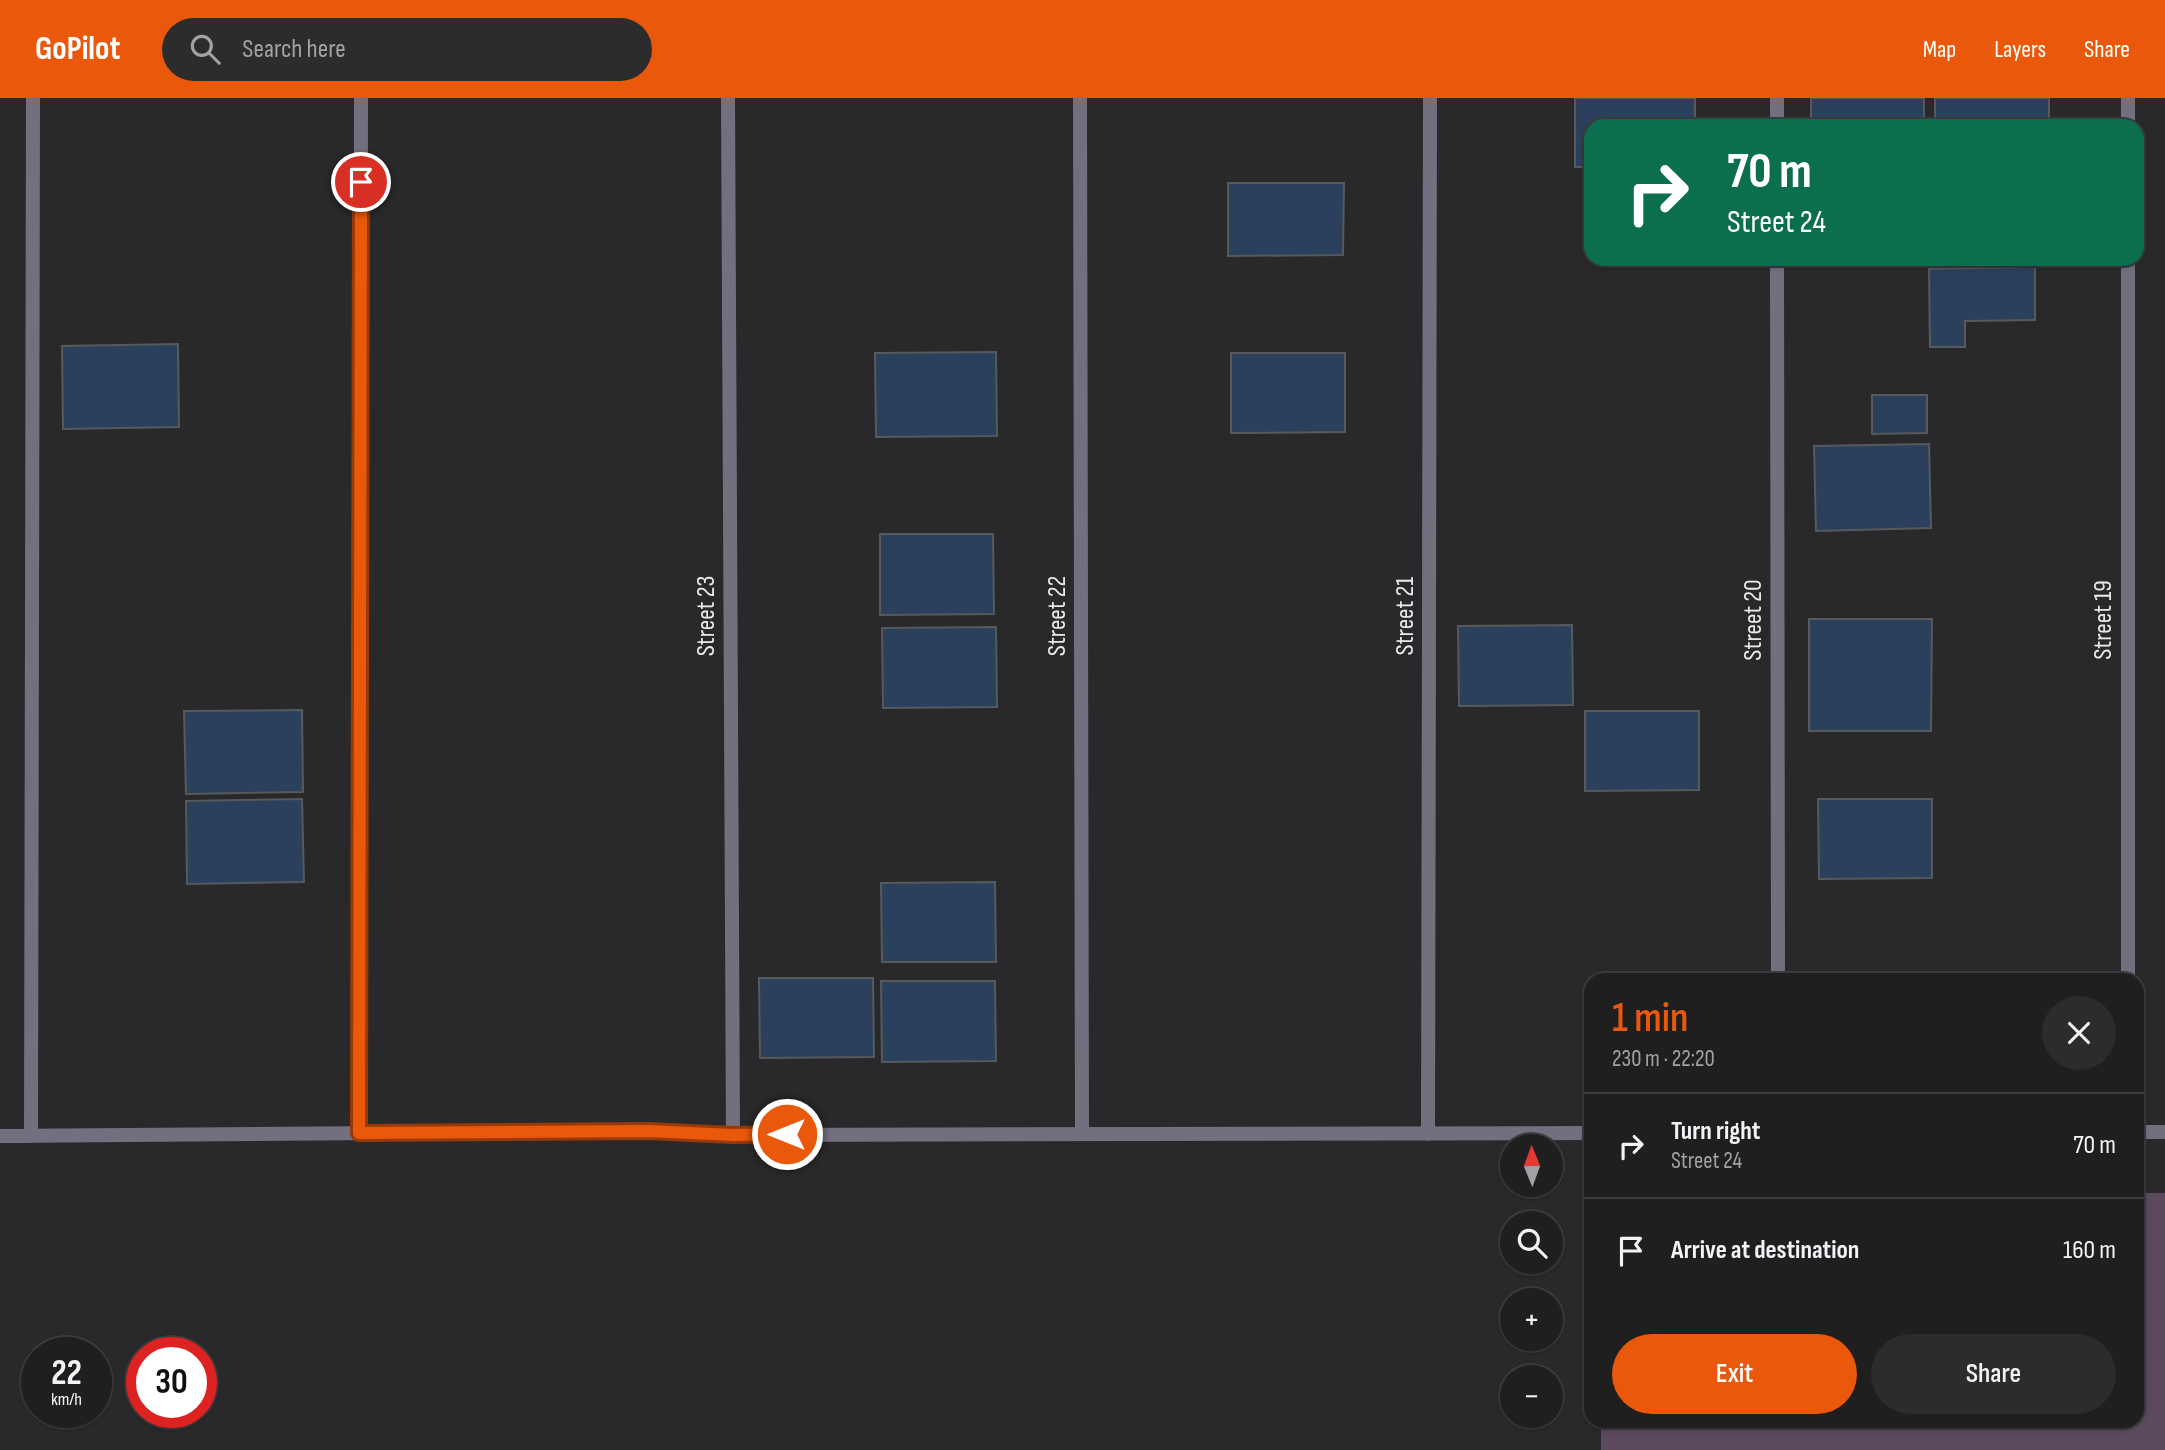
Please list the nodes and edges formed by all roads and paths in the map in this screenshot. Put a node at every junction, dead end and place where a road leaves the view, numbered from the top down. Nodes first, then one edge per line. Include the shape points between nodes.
1 (33, 98) edge
2 (361, 98) edge
3 (729, 98) edge
4 (1080, 98) edge
5 (1430, 98) edge
6 (1777, 98) edge
7 (2127, 98) edge
8 (1777, 119) edge
9 (2127, 119) edge
10 (1777, 266) edge
11 (2128, 266) edge
12 (1778, 973) edge
13 (2128, 973) edge
14 (2144, 1132) edge
15 (2165, 1132) edge
16 (359, 1133) junction
17 (1584, 1133) edge
18 (1082, 1134) junction
19 (1428, 1134) junction
20 (733, 1135) junction
21 (0, 1136) edge
22 (31, 1136) junction

1 - 22 street
2 - 16 street
3 - 20 street, Street 23
4 - 18 street, Street 22
5 - 19 street, Street 21
6 - 8 street
7 - 9 street
10 - 12 street, Street 20
11 - 13 street, Street 19
14 - 15 street
16 - 20 street via 648,1131
16 - 22 street
17 - 19 street
18 - 19 street
18 - 20 street
21 - 22 street

